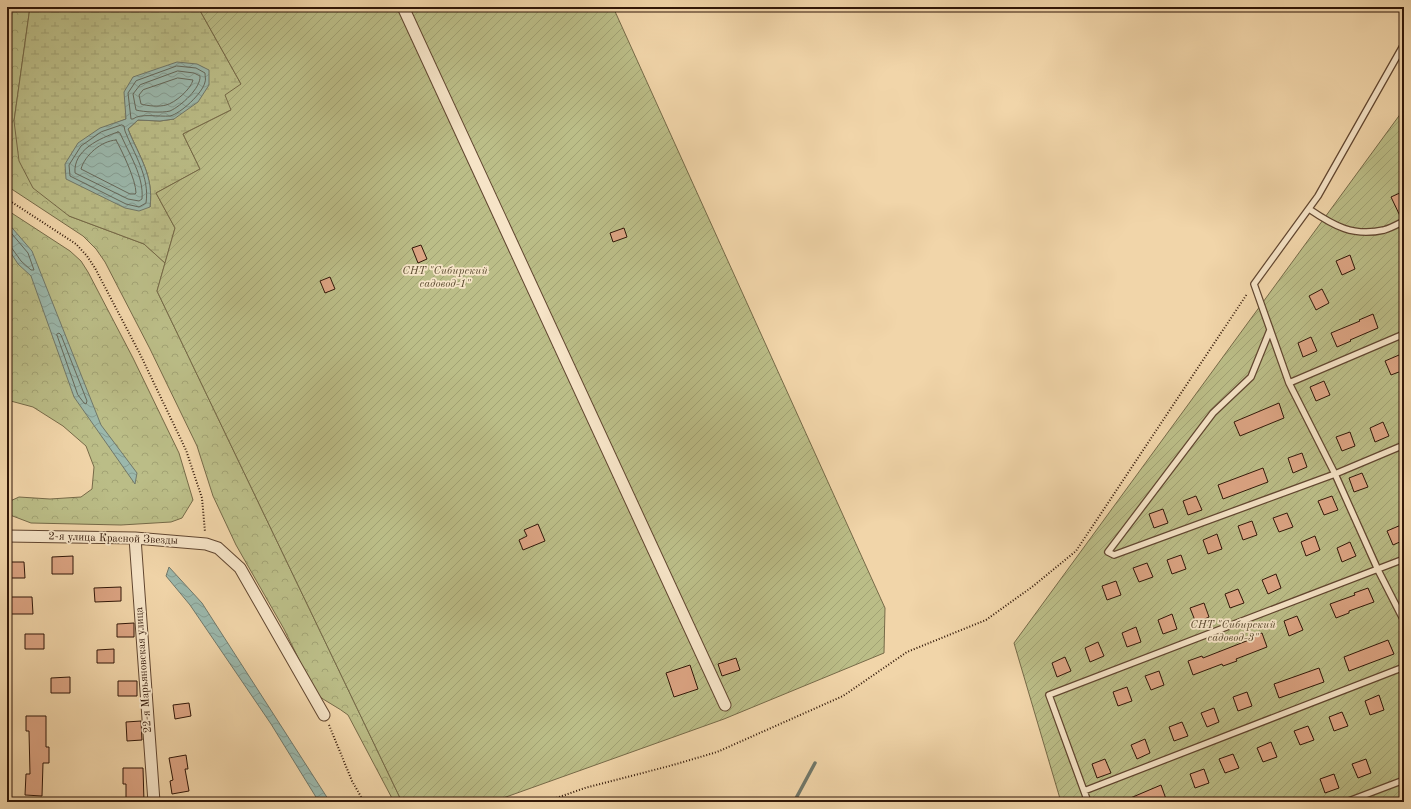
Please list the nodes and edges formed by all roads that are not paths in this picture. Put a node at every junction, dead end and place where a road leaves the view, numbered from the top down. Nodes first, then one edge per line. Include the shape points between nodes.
1 (403, 7) edge
2 (1404, 44) edge
3 (1309, 209) junction
4 (1404, 221) edge
5 (1270, 330) junction
6 (1404, 334) edge
7 (1289, 383) junction
8 (1404, 445) edge
9 (1335, 474) junction
10 (7, 536) edge
11 (135, 538) junction
12 (1404, 559) edge
13 (1378, 570) junction
14 (1404, 621) edge
15 (1404, 667) edge
16 (725, 705) dead end
17 (324, 715) road end
18 (1404, 780) edge
19 (1084, 791) junction
20 (154, 802) edge
21 (1088, 802) edge
22 (1346, 802) edge

1 - 16 street
2 - 3 lane
3 - 4 lane via 1329,223 1357,233 1385,230
3 - 5 lane via 1254,284
5 - 7 lane
5 - 9 lane via 1251,377 1213,413 1108,552 1114,555
6 - 7 lane
7 - 9 lane
8 - 9 lane
9 - 13 lane
10 - 11 street, 2-я улица Красной Звезды
11 - 17 street, 2-я улица Красной Звезды via 206,544 218,548 240,568
11 - 20 street, 22-я Марьяновская улица
12 - 13 lane
13 - 14 lane
13 - 19 lane via 1049,695
15 - 19 lane
18 - 22 lane
19 - 21 lane

